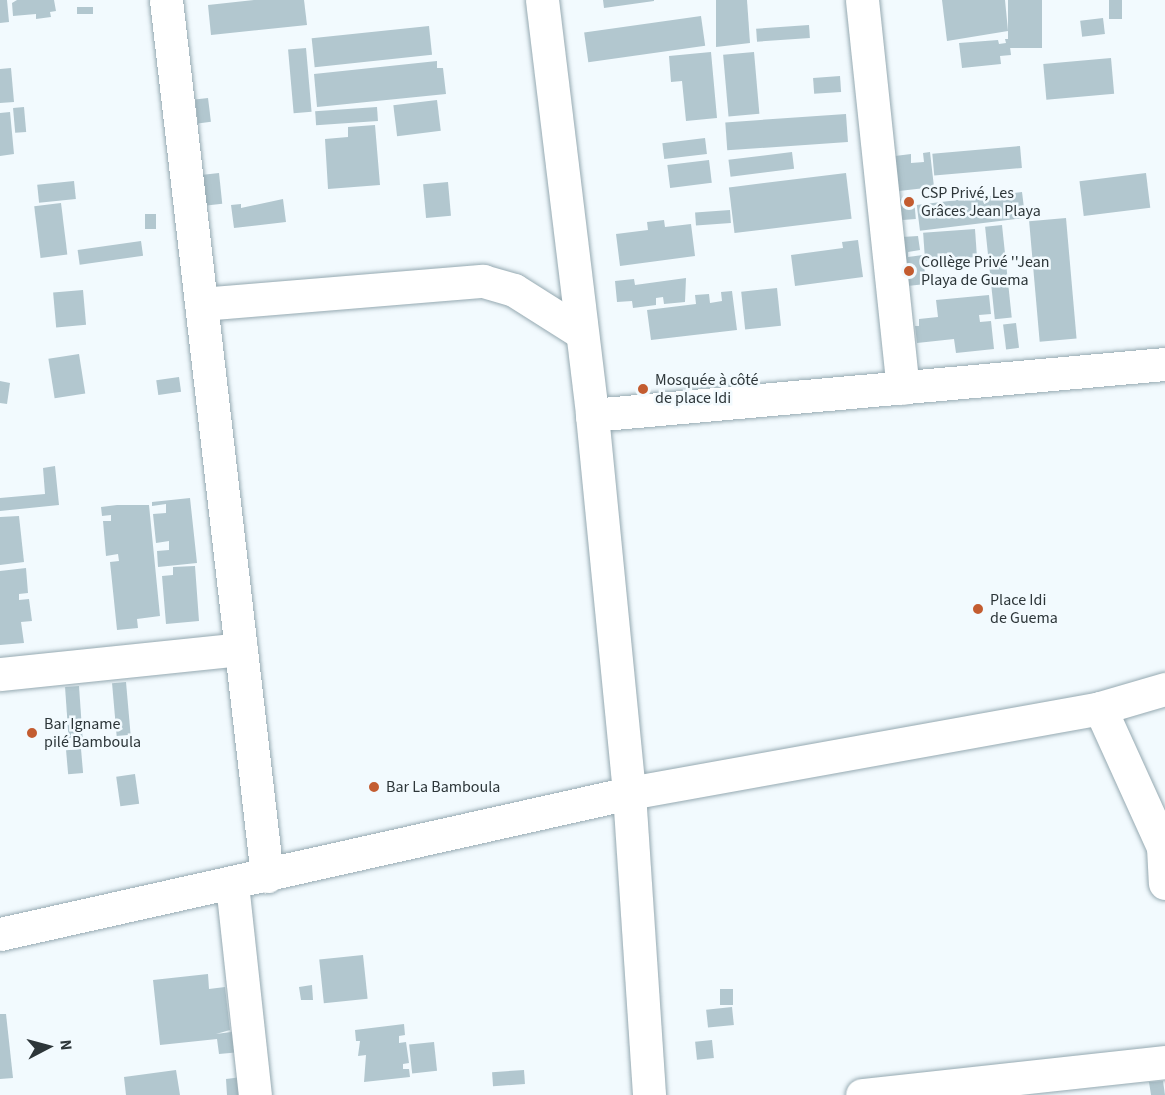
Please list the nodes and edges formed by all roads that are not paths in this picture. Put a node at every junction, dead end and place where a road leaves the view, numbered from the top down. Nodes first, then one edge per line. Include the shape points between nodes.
1 (166, 0) edge
2 (542, 0) edge
3 (862, 0) edge
4 (201, 303) junction
5 (582, 333) junction
6 (1165, 364) edge
7 (903, 388) junction
8 (592, 415) junction
9 (241, 649) junction
10 (0, 674) edge
11 (1165, 689) edge
12 (1100, 708) junction
13 (629, 793) junction
14 (1164, 847) edge
15 (267, 876) junction
16 (1165, 883) edge
17 (232, 884) junction
18 (0, 934) edge
19 (1165, 1062) edge
20 (970, 1090) edge
21 (255, 1095) edge
22 (649, 1095) edge
23 (861, 1095) edge

1 - 4 street
2 - 5 street
3 - 7 street
4 - 5 street via 483,281 514,290
4 - 9 street
5 - 8 street
6 - 7 street
7 - 8 street
8 - 13 street
9 - 10 street
9 - 15 street
11 - 12 street
12 - 13 street
12 - 14 street
13 - 15 street
13 - 22 street
14 - 16 street
15 - 17 street
17 - 18 street
17 - 21 street
19 - 20 street
20 - 23 street

